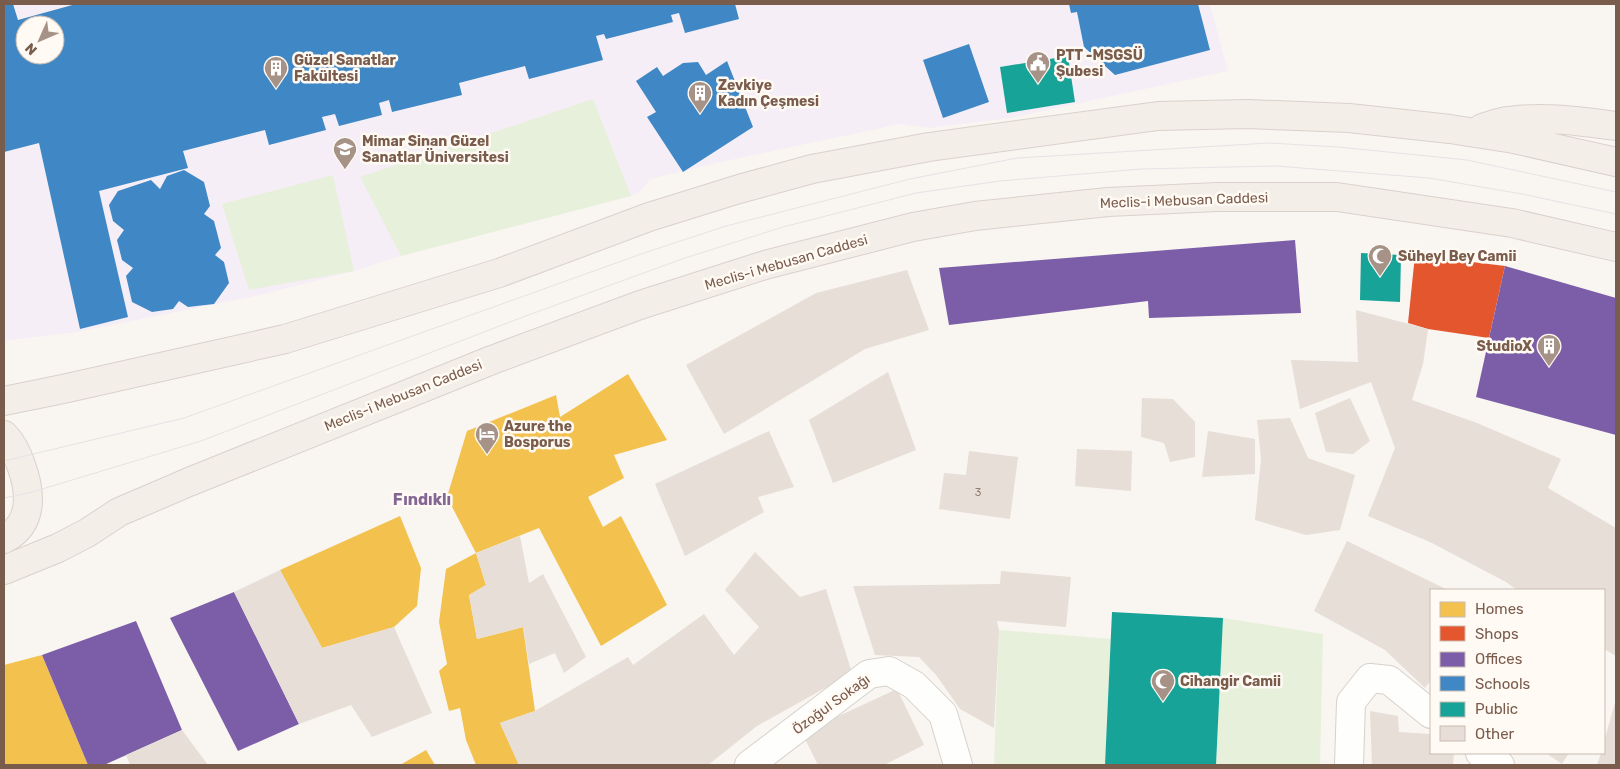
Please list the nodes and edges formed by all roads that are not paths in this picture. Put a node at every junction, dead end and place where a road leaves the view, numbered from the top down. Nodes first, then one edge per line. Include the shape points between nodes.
1 (1616, 126) edge
2 (1470, 132) junction
3 (1616, 162) edge
4 (1616, 247) edge
5 (4, 401) edge
6 (4, 435) edge
7 (4, 539) edge
8 (4, 570) edge
9 (1430, 713) edge
10 (1482, 754) edge
11 (749, 765) edge
12 (958, 765) edge
13 (1348, 765) edge
14 (1500, 765) edge

1 - 2 main road via 1536,118 1506,121
2 - 3 main road
2 - 5 main road via 1349,118 1248,114 1158,116 919,149 812,169 739,188 648,217 499,272 285,339
4 - 8 main road, Meclis-i Mebusan Caddesi via 1512,223 1337,197 1217,197 1108,202 975,216 913,227 764,265 640,305 501,356 119,512 58,548
6 - 7 main road via 18,458 29,493 27,510 20,526
9 - 13 street via 1389,680 1370,678 1351,702
10 - 14 street
11 - 12 street, Özoğul Sokağı via 869,674 889,671 914,685 943,714

